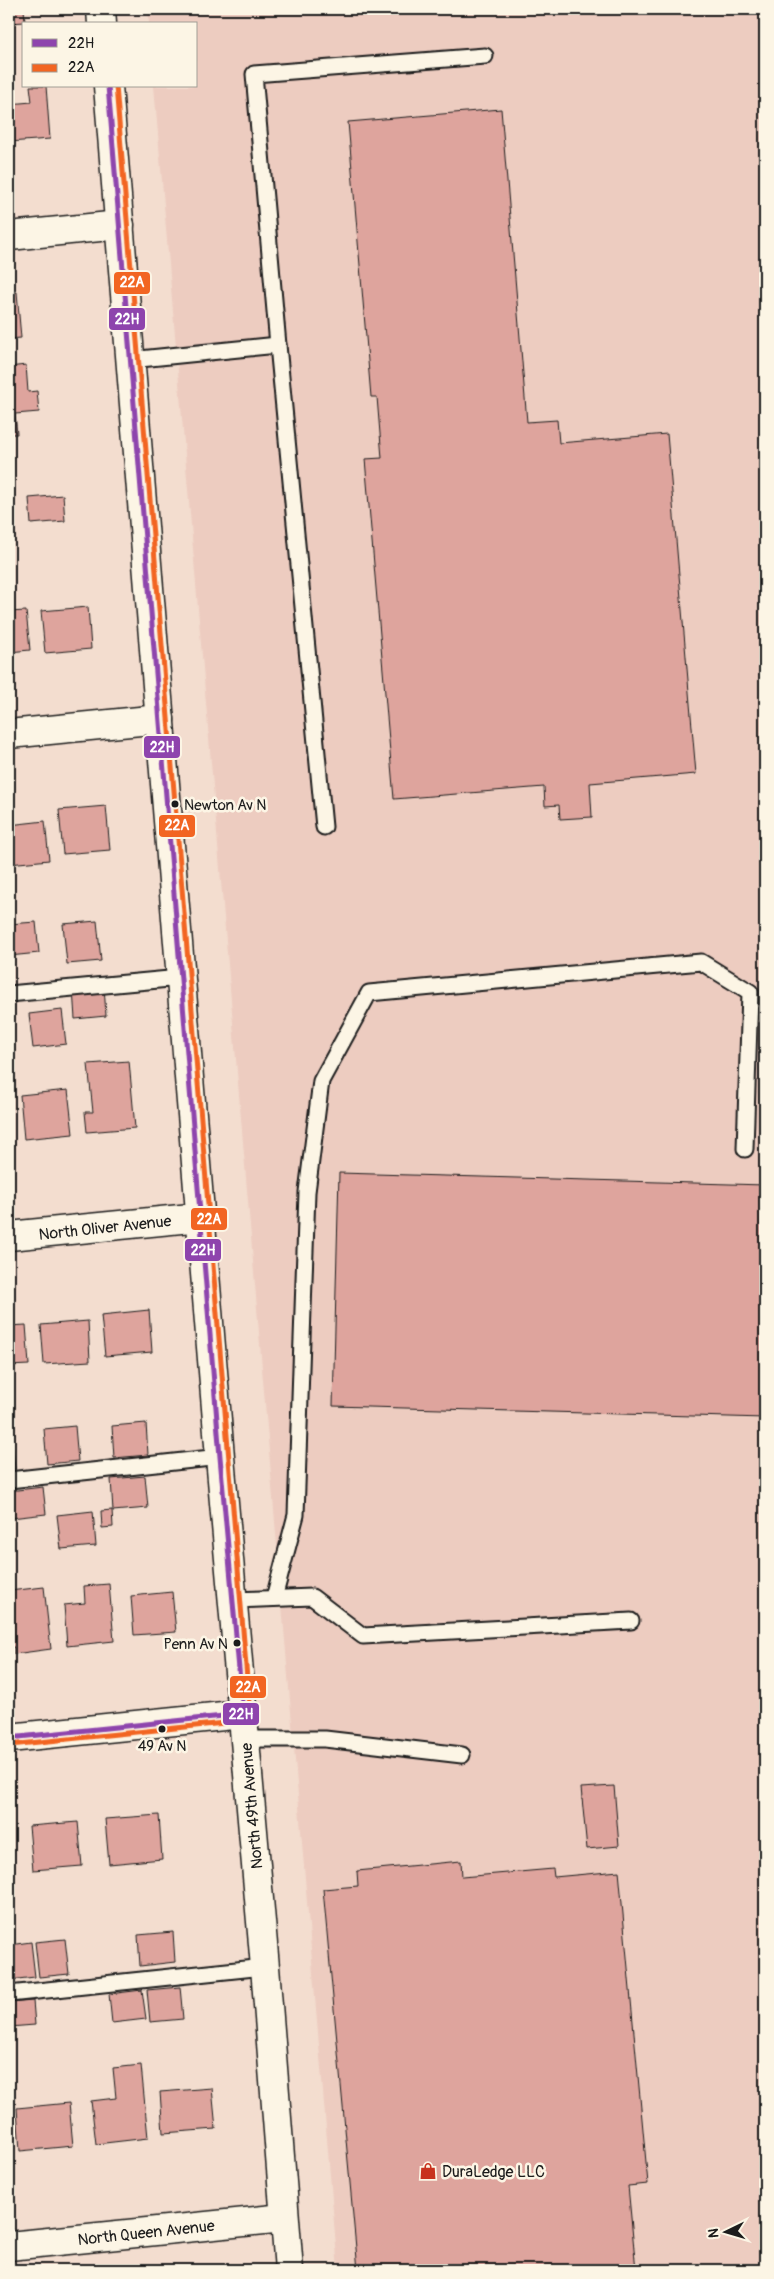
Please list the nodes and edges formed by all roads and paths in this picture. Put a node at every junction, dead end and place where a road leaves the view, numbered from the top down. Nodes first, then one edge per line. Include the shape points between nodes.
1 (101, 9) edge
2 (102, 22) edge
3 (485, 56) dead end
4 (108, 88) edge
5 (120, 225) junction
6 (9, 236) edge
7 (278, 345) junction
8 (130, 360) junction
9 (160, 719) junction
10 (9, 734) edge
11 (324, 826) dead end
12 (180, 978) junction
13 (9, 994) edge
14 (745, 1149) dead end
15 (201, 1217) junction
16 (9, 1236) edge
17 (220, 1457) junction
18 (9, 1480) edge
19 (274, 1598) junction
20 (233, 1600) junction
21 (631, 1621) dead end
22 (244, 1726) junction
23 (9, 1738) edge
24 (462, 1755) dead end
25 (265, 1966) junction
26 (9, 1994) edge
27 (284, 2218) junction
28 (9, 2246) edge
29 (289, 2270) edge

1 - 2 street
3 - 7 lane via 254,74
4 - 5 street, North 49th Avenue
5 - 6 street
5 - 8 street, North 49th Avenue
7 - 8 lane
7 - 11 lane
8 - 9 street, North 49th Avenue
9 - 10 street
9 - 12 street, North 49th Avenue
12 - 13 lane
12 - 15 street, North 49th Avenue
14 - 19 lane via 750,992 702,962 369,993 321,1082 307,1192 296,1514
15 - 16 street, North Oliver Avenue
15 - 17 street, North 49th Avenue
17 - 18 lane
17 - 20 street, North 49th Avenue
19 - 20 lane
19 - 21 lane via 312,1597 363,1636
20 - 22 street, North 49th Avenue
22 - 23 street
22 - 24 lane
22 - 25 street, North 49th Avenue
25 - 26 lane
25 - 27 street, North 49th Avenue
27 - 28 street, North Queen Avenue
27 - 29 street, North 49th Avenue

